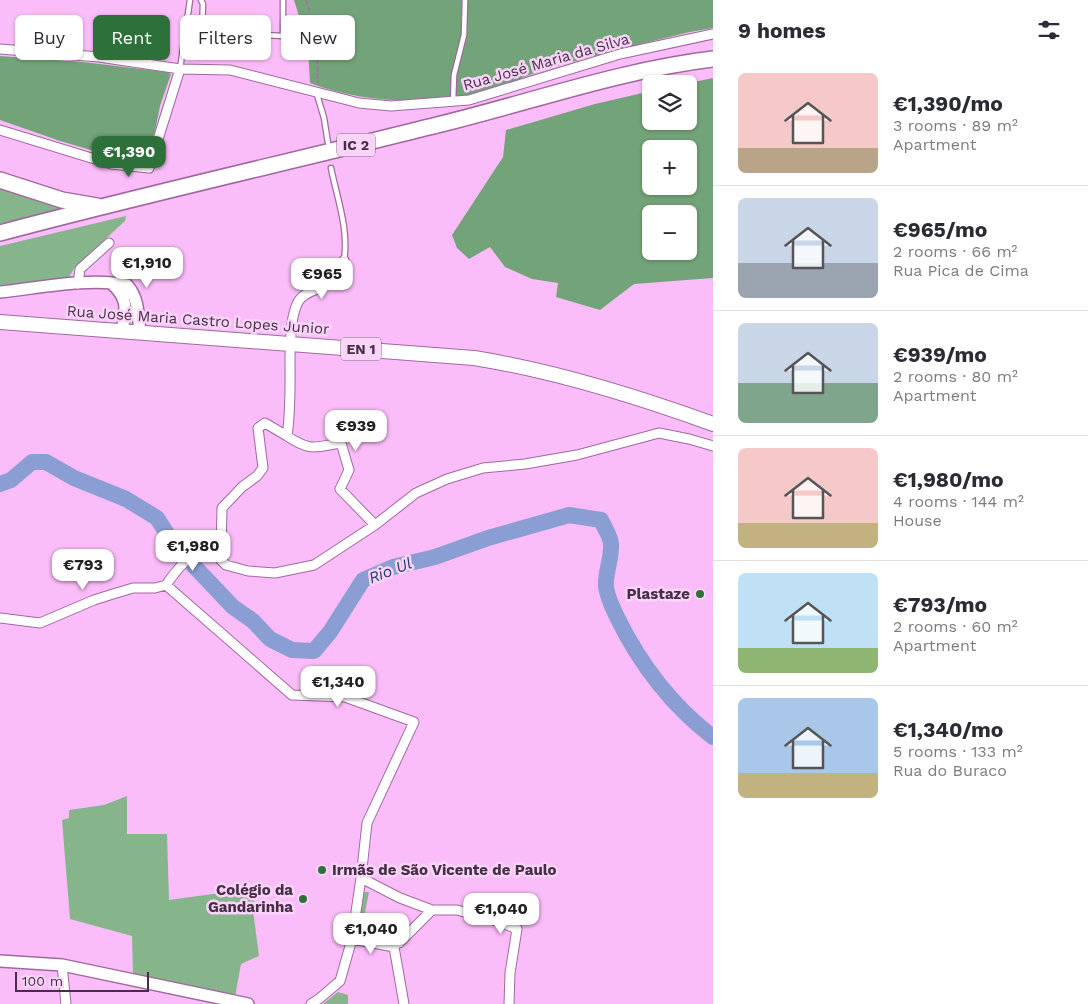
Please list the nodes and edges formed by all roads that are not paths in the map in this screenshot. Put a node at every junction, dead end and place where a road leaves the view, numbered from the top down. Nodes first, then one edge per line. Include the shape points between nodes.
1 (190, 0) edge
2 (200, 0) edge
3 (283, 0) edge
4 (465, 0) edge
5 (713, 34) edge
6 (0, 49) edge
7 (713, 59) edge
8 (713, 66) edge
9 (180, 69) junction
10 (316, 91) junction
11 (453, 102) junction
12 (0, 130) edge
13 (328, 144) dead end
14 (331, 168) dead end
15 (0, 180) edge
16 (106, 207) junction
17 (0, 233) edge
18 (0, 240) edge
19 (109, 243) dead end
20 (344, 260) joint
21 (111, 283) junction
22 (78, 284) junction
23 (0, 292) edge
24 (0, 322) edge
25 (122, 332) junction
26 (140, 333) junction
27 (290, 343) junction
28 (713, 424) edge
29 (287, 436) junction
30 (713, 446) edge
31 (375, 525) junction
32 (215, 554) junction
33 (166, 585) junction
34 (0, 618) edge
35 (361, 878) junction
36 (432, 910) junction
37 (352, 939) junction
38 (396, 945) junction
39 (0, 961) edge
40 (62, 965) junction
41 (66, 1004) edge
42 (248, 1004) edge
43 (311, 1004) edge
44 (404, 1004) edge
45 (509, 1004) edge

1 - 9 lane
2 - 3 lane via 203,4 202,32 283,36
4 - 11 lane via 464,36 454,75
5 - 11 street, Rua José Maria da Silva via 620,54
6 - 9 street, Rua José Maria da Silva via 98,57
7 - 16 highway, IC 2 via 633,74
8 - 18 highway, IC 2 via 620,84 426,136
9 - 10 street, Rua José Maria da Silva via 230,70
9 - 12 street via 149,168 111,164
10 - 11 street, Rua José Maria da Silva via 391,106
10 - 13 lane
14 - 20 lane via 342,216 346,246
15 - 16 highway via 62,200
16 - 17 highway, IC 2
19 - 22 street via 80,269
20 - 27 street via 332,282 297,303
21 - 22 street
21 - 25 street via 125,301
21 - 26 street via 127,285 134,292
22 - 23 street
24 - 25 main road, Rua José Maria Castro Lopes Junior / EN 1
25 - 26 main road, Rua José Maria Castro Lopes Junior / EN 1
26 - 27 main road, Rua José Maria Castro Lopes Junior / EN 1
27 - 28 main road, Rua José Maria Castro Lopes Junior / EN 1 via 511,364 547,372
27 - 29 street
29 - 31 street via 315,448 341,443 349,470 340,489
29 - 32 street via 265,423 258,428 263,468 222,508 221,551
30 - 31 street via 659,434 577,455 483,468 416,493
31 - 32 street via 314,565 275,573 226,565
32 - 33 street via 203,549 196,552
33 - 34 street via 133,588 103,597 40,623
33 - 35 street via 292,695 345,697 414,722 367,823
35 - 36 street
35 - 37 street
36 - 38 street
36 - 45 street via 457,910 516,929
37 - 38 street
37 - 43 street via 340,982
38 - 44 street
39 - 40 street
40 - 41 street
40 - 42 street

